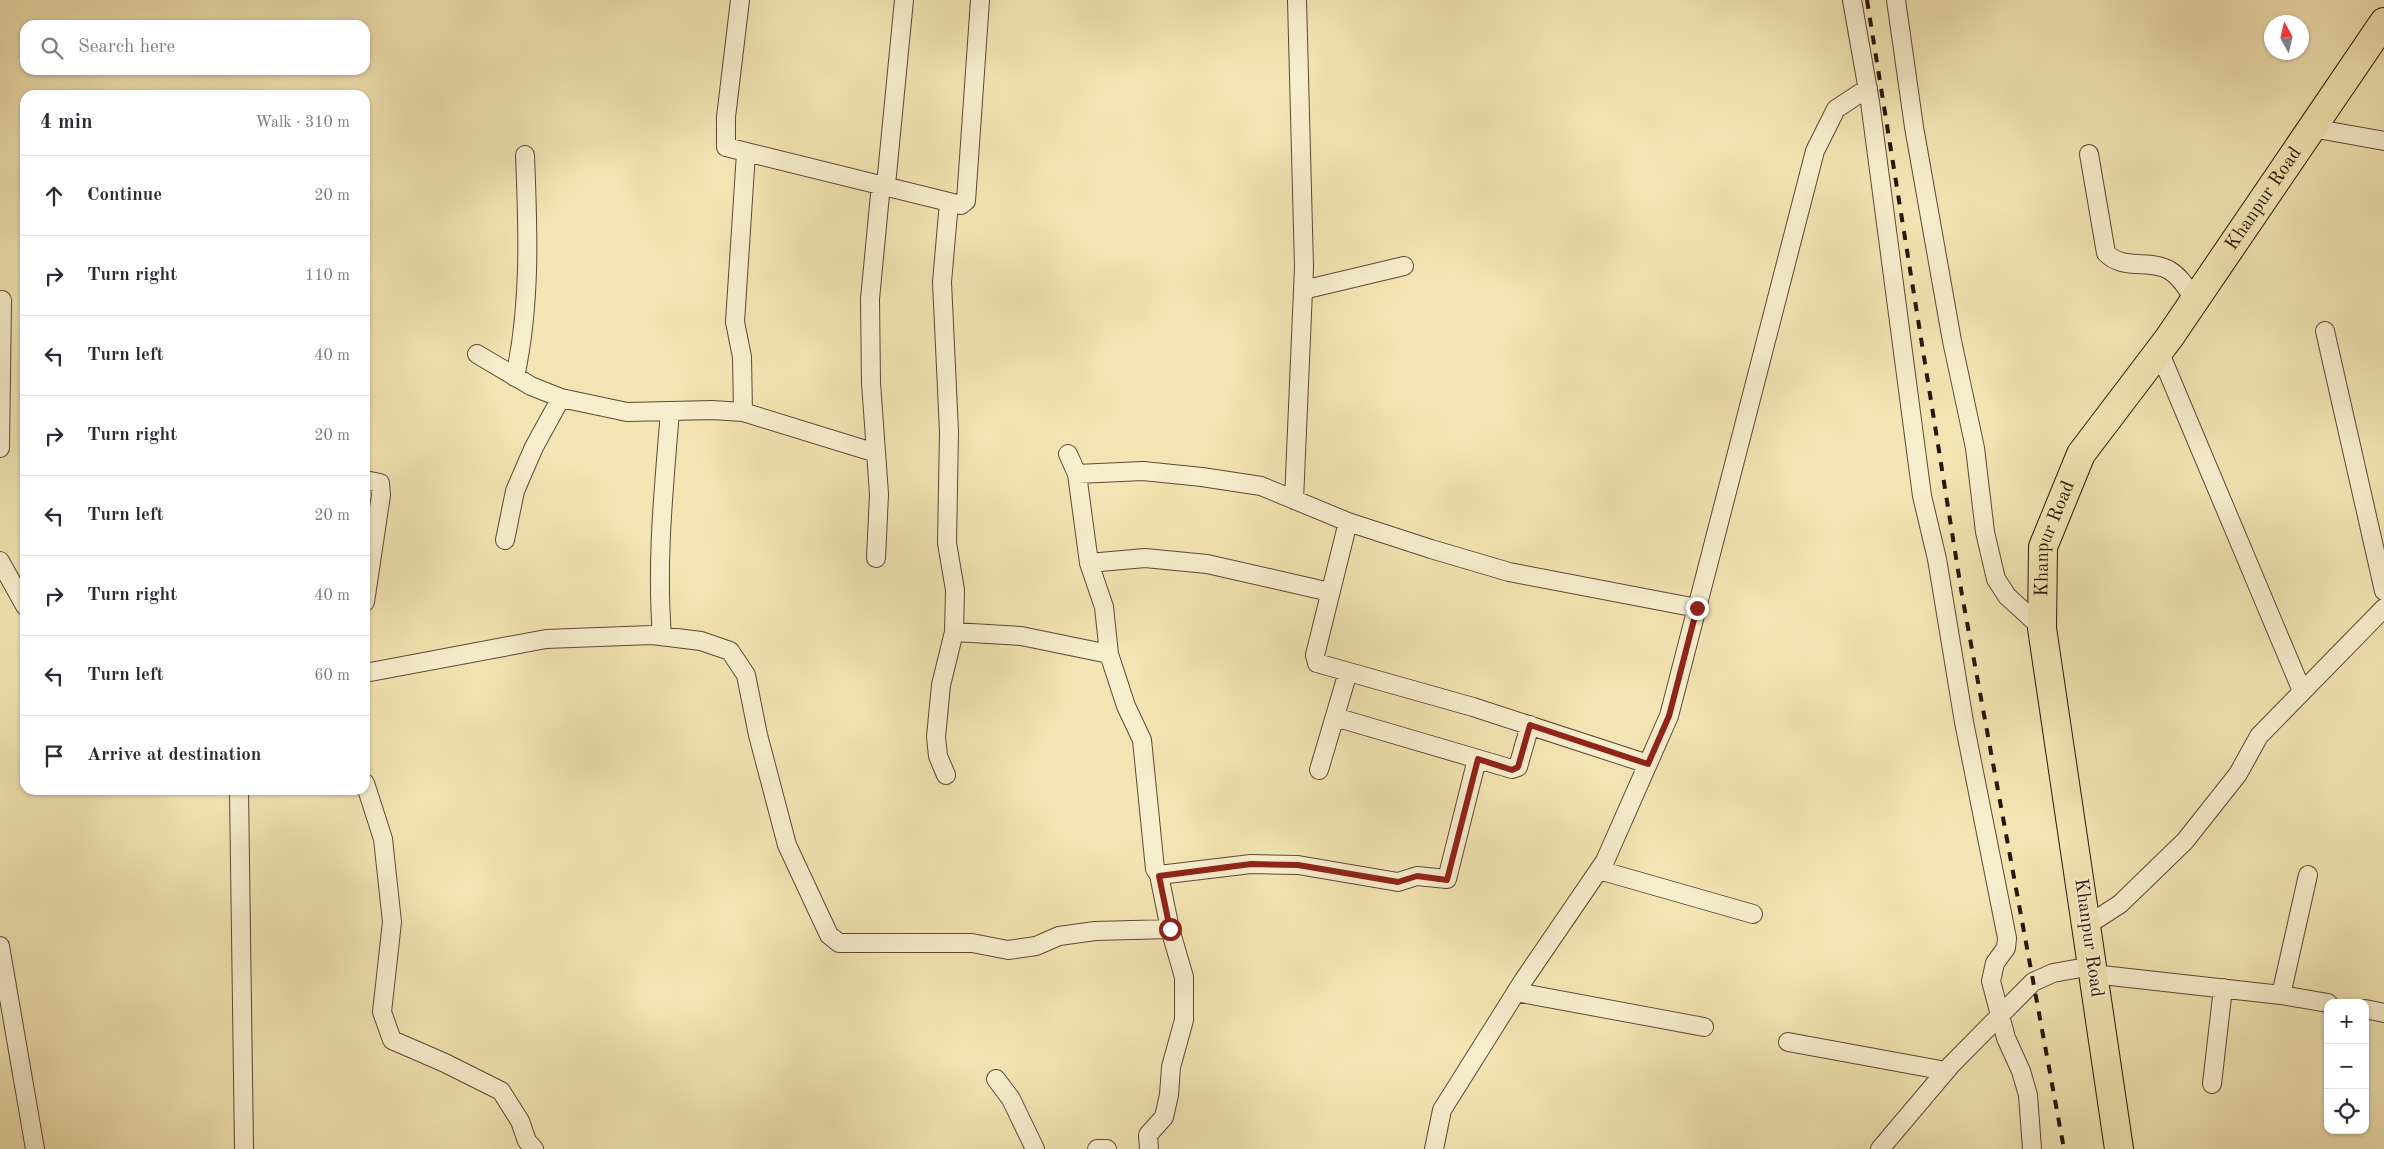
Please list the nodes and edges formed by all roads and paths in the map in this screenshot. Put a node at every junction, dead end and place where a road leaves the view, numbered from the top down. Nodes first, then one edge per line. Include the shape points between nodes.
1 (740, 0) edge
2 (904, 0) edge
3 (980, 0) edge
4 (1297, 0) edge
5 (1852, 0) edge
6 (1896, 0) edge
7 (2384, 22) edge
8 (1868, 88) junction
9 (2312, 128) junction
10 (2384, 141) edge
11 (746, 153) junction
12 (2089, 154) dead end
13 (524, 155) dead end
14 (884, 185) junction
15 (949, 202) junction
16 (1404, 266) dead end
17 (1303, 290) junction
18 (2, 300) dead end
19 (2194, 300) junction
20 (2325, 331) dead end
21 (2159, 351) junction
22 (476, 354) dead end
23 (515, 377) junction
24 (561, 398) junction
25 (670, 412) junction
26 (743, 412) junction
27 (0, 448) edge
28 (876, 453) junction
29 (1068, 454) dead end
30 (1077, 474) junction
31 (370, 481) edge
32 (1294, 500) junction
33 (1348, 522) junction
34 (505, 540) dead end
35 (876, 558) dead end
36 (0, 561) edge
37 (1090, 563) junction
38 (370, 569) edge
39 (5, 579) edge
40 (2384, 590) edge
41 (1330, 592) junction
42 (20, 599) edge
43 (1697, 608) junction
44 (2384, 608) edge
45 (2042, 628) junction
46 (954, 632) junction
47 (662, 636) junction
48 (1109, 654) junction
49 (370, 671) edge
50 (1348, 672) junction
51 (2302, 691) junction
52 (1335, 717) junction
53 (1530, 725) junction
54 (1478, 759) junction
55 (1648, 764) junction
56 (1319, 770) dead end
57 (946, 775) dead end
58 (239, 795) edge
59 (369, 795) edge
60 (1599, 870) junction
61 (2308, 874) dead end
62 (1159, 876) junction
63 (1752, 914) dead end
64 (2086, 926) junction
65 (1170, 929) junction
66 (0, 946) edge
67 (2092, 970) junction
68 (2223, 988) junction
69 (1516, 992) junction
70 (2281, 995) junction
71 (2324, 1002) edge
72 (2369, 1010) edge
73 (2384, 1013) edge
74 (2001, 1015) junction
75 (1704, 1027) dead end
76 (1788, 1042) dead end
77 (1946, 1070) junction
78 (996, 1079) dead end
79 (2212, 1084) dead end
80 (35, 1149) edge
81 (244, 1149) edge
82 (534, 1149) edge
83 (1035, 1149) edge
84 (1097, 1149) edge
85 (1107, 1149) edge
86 (1149, 1149) edge
87 (1434, 1149) edge
88 (1880, 1149) edge
89 (2032, 1149) edge
90 (2119, 1149) edge

1 - 11 street via 724,141 726,147
2 - 14 street
3 - 15 street via 966,201 961,205
4 - 17 street
5 - 8 street
6 - 45 street via 1914,127 1975,448 1985,532 1996,579 2007,596
7 - 9 highway, Khanpur Road
8 - 43 street via 1836,109 1815,151
8 - 74 street via 1922,496 1937,559 1964,722 2006,938 2006,948 1995,963 1992,981
9 - 10 street
9 - 19 highway, Khanpur Road
11 - 14 street
11 - 26 street via 735,322 742,357
12 - 19 street via 2106,253 2114,261 2168,269 2180,278
13 - 23 street via 528,226 525,314
14 - 15 street
14 - 28 street via 870,299
15 - 46 street via 942,282 949,432 948,543 955,590
16 - 17 street
17 - 32 street
18 - 27 street
19 - 21 highway, Khanpur Road
20 - 40 street
21 - 45 highway, Khanpur Road via 2081,454 2043,547
21 - 51 street
22 - 23 street
23 - 24 street
24 - 25 street via 627,412
24 - 34 street via 534,447 515,492
25 - 26 street
25 - 47 street via 661,526 659,595
26 - 28 street
28 - 35 street via 879,494
29 - 30 street
30 - 32 street via 1143,471 1202,476 1261,486
30 - 37 street
31 - 38 street via 380,483 381,495
32 - 33 street
33 - 41 street
33 - 43 street via 1509,572
36 - 39 street
37 - 41 street via 1145,558 1207,564
37 - 48 street via 1104,607
39 - 42 street
41 - 50 street via 1315,655 1318,663
43 - 55 street via 1669,716
44 - 51 street
45 - 64 highway, Khanpur Road
46 - 48 street via 1022,636
46 - 57 street via 941,685 936,737 938,756
47 - 49 street via 546,639
47 - 65 street via 701,641 730,650 746,675 787,845 829,935 839,943 972,944 1008,950 1036,946 1059,936 1095,931
48 - 62 street via 1126,706 1142,740 1155,869
50 - 52 street
50 - 53 street
51 - 64 street via 2259,736 2238,774 2185,840 2120,904
52 - 54 street
52 - 56 street
53 - 54 street via 1518,767 1512,770
53 - 55 street
54 - 62 street via 1447,880 1417,876 1398,882 1298,865 1251,864
55 - 60 street
58 - 81 street
59 - 82 street via 383,839 392,922 382,1012 392,1040 501,1091
60 - 63 street
60 - 69 street
61 - 70 street
62 - 65 street
64 - 67 highway, Khanpur Road
65 - 86 street via 1184,977 1184,1020 1171,1067 1164,1117 1148,1135
66 - 80 street
67 - 68 street
67 - 74 street via 2053,973 2033,982
67 - 90 highway, Khanpur Road
68 - 70 street
68 - 79 street
69 - 75 street
69 - 87 street via 1442,1110
70 - 71 street
72 - 73 street
74 - 77 street
74 - 89 street via 2006,1038 2028,1096
76 - 77 street
77 - 88 street
78 - 83 street via 1011,1099
84 - 85 street

